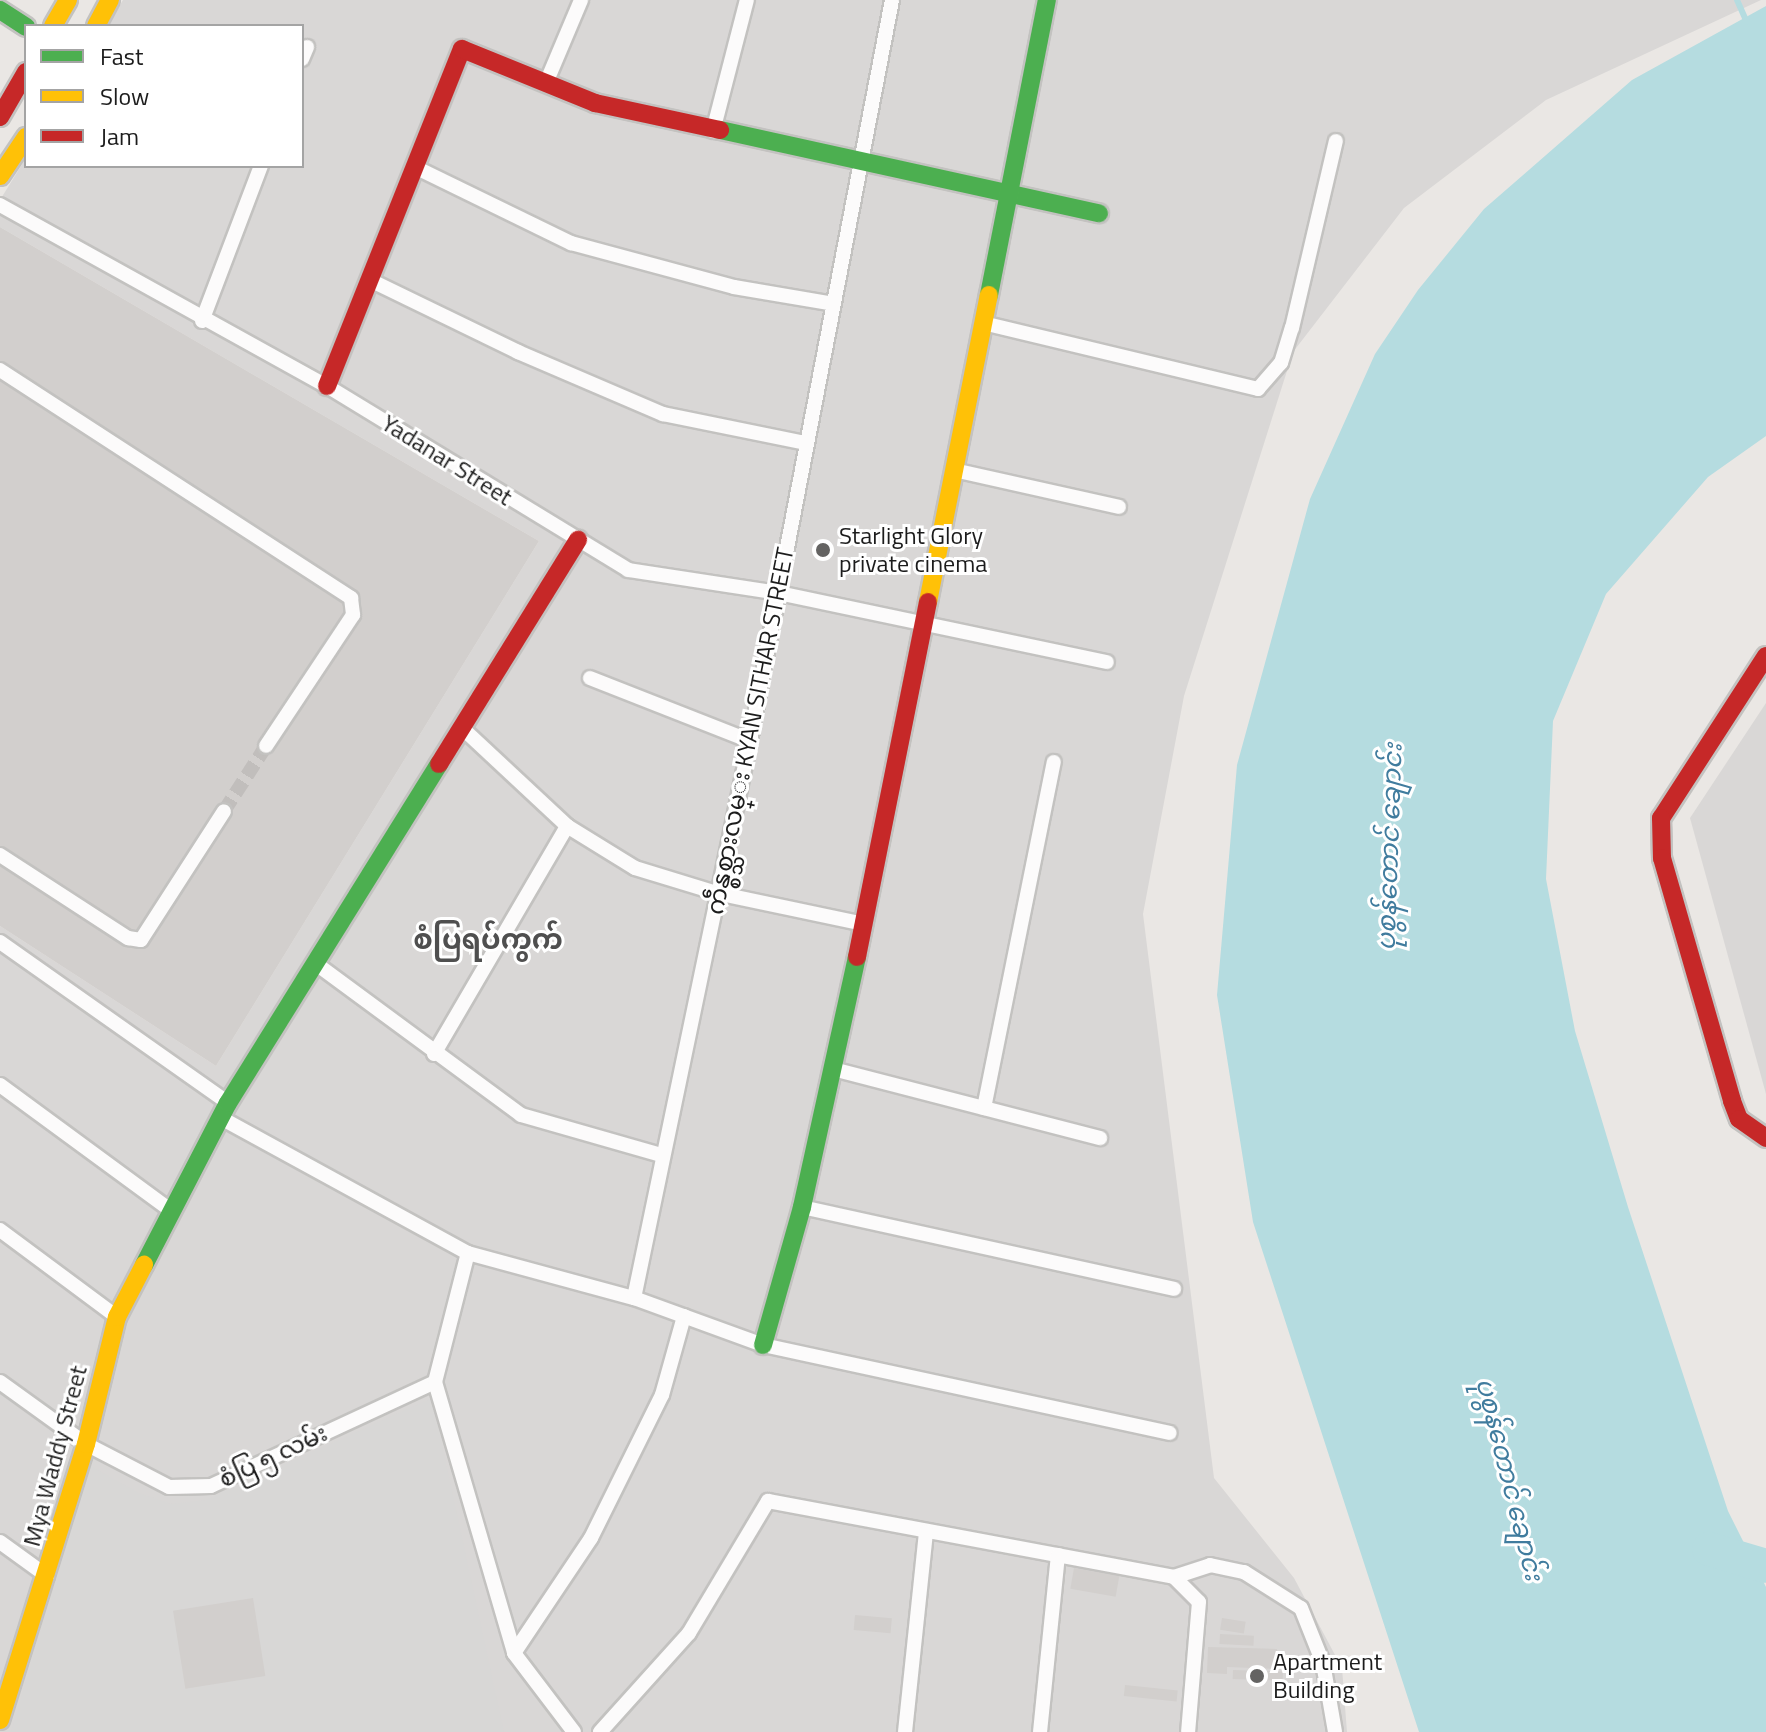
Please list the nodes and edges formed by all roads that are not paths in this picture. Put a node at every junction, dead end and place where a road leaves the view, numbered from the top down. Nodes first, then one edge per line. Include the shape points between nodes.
1 (68, 0) edge
2 (110, 0) edge
3 (581, 0) edge
4 (747, 0) edge
5 (892, 0) edge
6 (1047, 0) edge
7 (0, 10) edge
8 (54, 24) edge
9 (97, 24) edge
10 (24, 26) edge
11 (24, 75) edge
12 (546, 83) junction
13 (0, 117) edge
14 (713, 131) junction
15 (24, 140) edge
16 (1336, 141) dead end
17 (860, 163) junction
18 (415, 167) junction
19 (260, 168) edge
20 (0, 176) edge
21 (1010, 191) junction
22 (0, 205) edge
23 (1099, 213) dead end
24 (370, 280) junction
25 (834, 304) junction
26 (202, 321) junction
27 (983, 323) junction
28 (0, 370) edge
29 (327, 386) junction
30 (806, 443) junction
31 (954, 470) junction
32 (1119, 507) dead end
33 (578, 540) junction
34 (779, 593) junction
35 (926, 623) junction
36 (1766, 656) edge
37 (1107, 662) dead end
38 (590, 678) dead end
39 (462, 728) junction
40 (750, 741) junction
41 (266, 746) tunnel mouth
42 (1054, 762) dead end
43 (224, 811) tunnel mouth
44 (567, 826) junction
45 (0, 855) edge
46 (717, 893) junction
47 (864, 924) junction
48 (0, 942) edge
49 (315, 963) junction
50 (434, 1054) junction
51 (833, 1069) junction
52 (0, 1085) edge
53 (984, 1108) junction
54 (224, 1111) junction
55 (1100, 1138) dead end
56 (1766, 1138) edge
57 (661, 1155) junction
58 (802, 1207) junction
59 (170, 1210) junction
60 (0, 1230) edge
61 (468, 1253) junction
62 (1174, 1289) dead end
63 (634, 1298) junction
64 (684, 1316) junction
65 (117, 1317) junction
66 (763, 1345) junction
67 (0, 1382) edge
68 (435, 1382) junction
69 (1170, 1433) dead end
70 (86, 1444) junction
71 (926, 1532) junction
72 (0, 1542) edge
73 (1058, 1555) junction
74 (47, 1576) junction
75 (1174, 1577) junction
76 (514, 1653) junction
77 (4, 1694) edge
78 (0, 1720) edge
79 (574, 1732) edge
80 (600, 1732) edge
81 (905, 1732) edge
82 (1040, 1732) edge
83 (1188, 1732) edge
84 (1335, 1732) edge

1 - 8 street
2 - 9 street
3 - 12 street
4 - 14 street
5 - 17 street, ကဵန္စစ္သားလမ္း KYAN SITHAR STREET
6 - 21 street
7 - 10 street
11 - 13 street
12 - 14 street via 595,103
12 - 18 street via 462,49
14 - 17 street
15 - 20 street
16 - 27 street via 1281,363 1258,389
17 - 21 street
17 - 25 street, ကဵန္စစ္သားလမ္း KYAN SITHAR STREET
18 - 24 street
18 - 25 street via 571,243 734,287
19 - 26 street
21 - 23 street
21 - 27 street
22 - 26 street, Yadanar Street
24 - 29 street
24 - 30 street via 663,414
25 - 30 street, ကဵန္စစ္သားလမ္း KYAN SITHAR STREET
26 - 29 street, Yadanar Street
27 - 31 street
28 - 41 street via 351,598 353,615
29 - 33 street, Yadanar Street
30 - 34 street, ကဵန္စစ္သားလမ္း KYAN SITHAR STREET
31 - 32 street
31 - 35 street
33 - 34 street, Yadanar Street via 628,570
33 - 39 street, Mya Waddy Street
34 - 35 street, Yadanar Street
34 - 40 street, ကဵန္စစ္သားလမ္း KYAN SITHAR STREET
35 - 37 street, Yadanar Street
35 - 47 street
36 - 56 street via 1661,818 1662,858 1732,1101 1739,1119
38 - 40 street
39 - 44 street
39 - 49 street, Mya Waddy Street
40 - 46 street, ကဵန္စစ္သားလမ္း KYAN SITHAR STREET
42 - 53 street
43 - 45 street via 141,940 128,938
44 - 46 street via 635,868
44 - 50 street
46 - 47 street
46 - 57 street, ကဵန္စစ္သားလမ္း KYAN SITHAR STREET
47 - 51 street
48 - 54 street
49 - 50 street
49 - 54 street, Mya Waddy Street
50 - 57 street via 521,1115
51 - 53 street
51 - 58 street
52 - 59 street
53 - 55 street
54 - 59 street, Mya Waddy Street
54 - 61 street
57 - 63 street, ကဵန္စစ္သားလမ္း KYAN SITHAR STREET
58 - 62 street
58 - 66 street
59 - 65 street, Mya Waddy Street
60 - 65 street
61 - 63 street
61 - 68 street
63 - 64 street
64 - 66 street
64 - 76 street via 666,1385 605,1510
65 - 70 street, Mya Waddy Street
66 - 69 street
67 - 70 street, စံပြ ၅ လမ်း
68 - 70 street, စံပြ ၅ လမ်း via 211,1486 169,1487
68 - 76 street
70 - 74 street, Mya Waddy Street
71 - 73 street
71 - 80 street via 768,1501 689,1633
71 - 81 street
72 - 74 street
73 - 75 street
73 - 82 street
74 - 77 street, Mya Waddy Street
75 - 83 street via 1199,1602
75 - 84 street via 1210,1565 1244,1572 1301,1608 1323,1663
76 - 79 street
77 - 78 street, Mya Waddy Street

